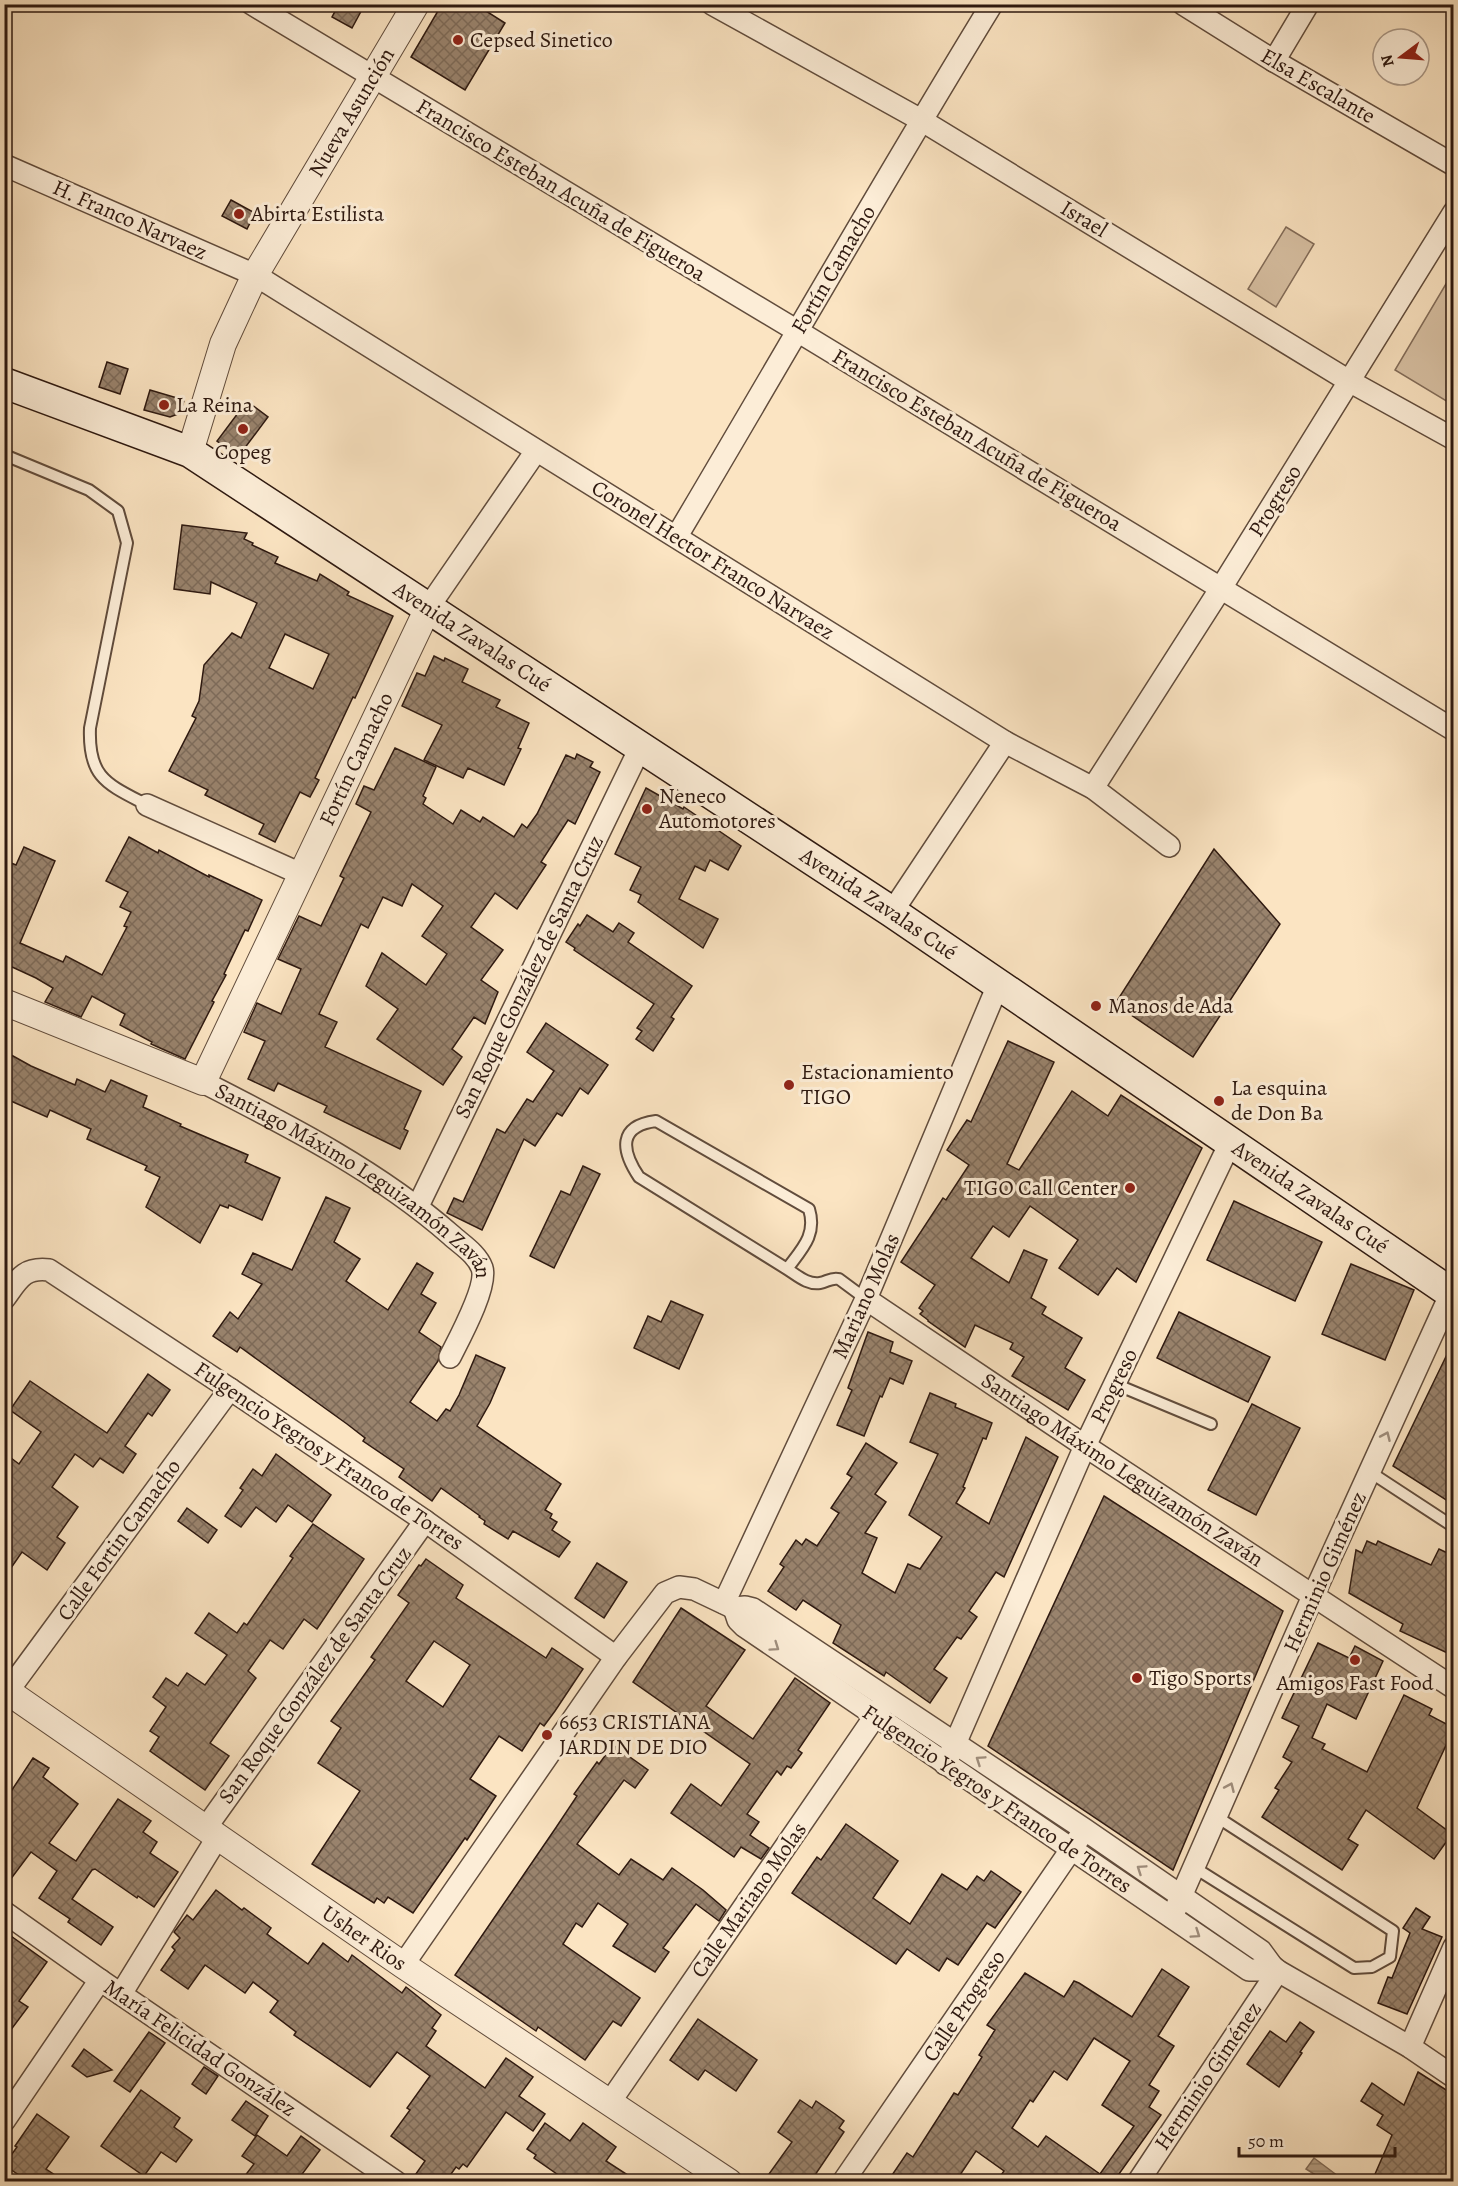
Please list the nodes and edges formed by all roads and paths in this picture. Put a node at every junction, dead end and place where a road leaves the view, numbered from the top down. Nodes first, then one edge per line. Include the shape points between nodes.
1 (252, 4) edge
2 (416, 4) edge
3 (712, 4) edge
4 (992, 4) edge
5 (1183, 4) edge
6 (1308, 4) edge
7 (1274, 61) junction
8 (373, 77) junction
9 (921, 120) junction
10 (4, 165) edge
11 (1454, 165) edge
12 (1454, 212) edge
13 (255, 275) junction
14 (799, 332) junction
15 (1349, 381) junction
16 (4, 383) edge
17 (1454, 439) edge
18 (536, 451) junction
19 (190, 452) junction
20 (8, 456) dead end
21 (677, 536) junction
22 (1221, 588) junction
23 (428, 608) junction
24 (1454, 730) edge
25 (1005, 742) junction
26 (640, 748) junction
27 (1093, 788) junction
28 (147, 805) joint
29 (1169, 846) dead end
30 (301, 874) junction
31 (892, 912) junction
32 (998, 985) junction
33 (4, 1002) edge
34 (203, 1082) junction
35 (1230, 1143) junction
36 (418, 1206) junction
37 (787, 1269) junction
38 (1452, 1294) edge
39 (4, 1299) edge
40 (866, 1299) junction
41 (450, 1357) dead end
42 (1115, 1384) junction
43 (230, 1389) junction
44 (1211, 1424) dead end
45 (1085, 1446) junction
46 (1370, 1472) junction
47 (425, 1521) junction
48 (1454, 1527) edge
49 (1313, 1596) junction
50 (729, 1606) junction
51 (616, 1657) junction
52 (1454, 1688) edge
53 (6, 1690) edge
54 (887, 1698) junction
55 (875, 1717) junction
56 (955, 1744) junction
57 (945, 1764) junction
58 (1217, 1817) junction
59 (1084, 1829) junction
60 (211, 1834) junction
61 (1072, 1849) junction
62 (1195, 1868) junction
63 (1182, 1897) junction
64 (4, 1912) edge
65 (1172, 1917) junction
66 (1454, 1947) edge
67 (403, 1965) junction
68 (1275, 1969) junction
69 (100, 1980) junction
70 (120, 1994) junction
71 (1410, 2047) junction
72 (1454, 2077) edge
73 (610, 2102) junction
74 (4, 2121) edge
75 (396, 2181) edge
76 (729, 2181) edge
77 (843, 2181) edge
78 (1138, 2181) edge

1 - 8 street, Francisco Esteban Acuña de Figueroa
2 - 8 street, Nueva Asunción
3 - 9 street, Israel
4 - 9 street, Fortín Camacho
5 - 7 street, Elsa Escalante
6 - 7 street
7 - 11 street, Elsa Escalante
8 - 13 street, Nueva Asunción
8 - 14 street, Francisco Esteban Acuña de Figueroa
9 - 14 street, Fortín Camacho
9 - 15 street, Israel
10 - 13 street, H. Franco Narvaez
12 - 15 street, Progreso
13 - 18 street, Coronel Hector Franco Narvaez
13 - 19 street, Nueva Asunción via 223,344
14 - 21 street, Fortín Camacho
14 - 22 street, Francisco Esteban Acuña de Figueroa
15 - 17 street, Israel
15 - 22 street, Progreso
16 - 19 main road, Avenida Zavalas Cué
18 - 21 street, Coronel Hector Franco Narvaez
18 - 23 street, Fortín Camacho
19 - 23 main road, Avenida Zavalas Cué
20 - 28 lane via 89,490 118,511 127,543 90,728 90,750 98,772 114,787
21 - 25 street, Coronel Hector Franco Narvaez
22 - 24 street, Francisco Esteban Acuña de Figueroa
22 - 27 street, Progreso
23 - 26 main road, Avenida Zavalas Cué
23 - 30 street, Fortín Camacho
25 - 27 street, Coronel Hector Franco Narvaez
25 - 31 street
26 - 31 main road, Avenida Zavalas Cué
26 - 36 street, San Roque González de Santa Cruz
27 - 29 street, Coronel Hector Franco Narvaez
28 - 30 street
30 - 34 street, Fortín Camacho
31 - 32 main road, Avenida Zavalas Cué
32 - 35 main road, Avenida Zavalas Cué
32 - 40 street, Mariano Molas
33 - 34 street, Santiago Máximo Leguizamón Zaván
34 - 36 street, Santiago Máximo Leguizamón Zaván via 294,1128
35 - 38 main road, Avenida Zavalas Cué
35 - 42 street, Progreso
36 - 41 street, Santiago Máximo Leguizamón Zaván via 475,1256 483,1270 479,1294
37 - 37 lane, Santiago Máximo Leguizamón Zaván via 639,1177 625,1150 628,1135 640,1123 656,1121 809,1209 813,1222 807,1241
37 - 40 lane, Santiago Máximo Leguizamón Zaván via 809,1283 839,1279
46 -> 38 street, Herminio Giménez
39 - 43 street, Fulgencio Yegros y Franco de Torres via 21,1276 34,1268 49,1270
40 - 45 street, Santiago Máximo Leguizamón Zaván
40 - 50 street, Mariano Molas
42 - 44 lane
42 - 45 street, Progreso
43 - 47 street, Fulgencio Yegros y Franco de Torres
43 - 53 street, Calle Fortin Camacho
45 - 49 street, Santiago Máximo Leguizamón Zaván
45 - 56 street, Progreso
46 - 48 lane
46 - 49 street, Herminio Giménez
47 - 51 street, Fulgencio Yegros y Franco de Torres
47 - 60 street, San Roque González de Santa Cruz
49 - 52 street, Santiago Máximo Leguizamón Zaván
58 -> 49 street, Herminio Giménez
50 - 51 street, Fulgencio Yegros y Franco de Torres via 693,1589 678,1587 665,1593
50 - 54 street, Fulgencio Yegros y Franco de Torres via 753,1609
50 -> 55 street, Fulgencio Yegros y Franco de Torres via 744,1626
51 - 67 street
53 - 60 street, Usher Rios
54 - 55 street, Calle Mariano Molas
54 - 56 street, Fulgencio Yegros y Franco de Torres
55 - 57 street, Fulgencio Yegros y Franco de Torres
55 - 73 street, Calle Mariano Molas
56 - 57 street, Progreso
59 -> 56 street, Fulgencio Yegros y Franco de Torres
57 - 61 street, Fulgencio Yegros y Franco de Torres
58 - 62 street, Herminio Giménez
58 - 62 lane via 1393,1931 1390,1957 1372,1966 1354,1968
59 - 61 street, Calle Progreso
63 -> 59 street, Fulgencio Yegros y Franco de Torres
60 - 67 street, Usher Rios
60 - 70 street, San Roque González de Santa Cruz
61 - 65 street, Fulgencio Yegros y Franco de Torres
61 - 77 street, Calle Progreso
62 - 63 street, Herminio Giménez
63 - 65 street, Herminio Giménez
63 - 68 street, Fulgencio Yegros y Franco de Torres via 1261,1951
64 - 69 street, María Felicidad González
65 -> 68 street, Fulgencio Yegros y Franco de Torres via 1249,1970
66 - 71 street
67 - 73 street, Usher Rios
68 - 71 street, Fulgencio Yegros y Franco de Torres
68 - 78 street, Herminio Giménez
69 - 70 street, María Felicidad González
69 - 74 street
70 - 75 street, María Felicidad González
71 - 72 street, Fulgencio Yegros y Franco de Torres
73 - 76 street, Usher Rios

